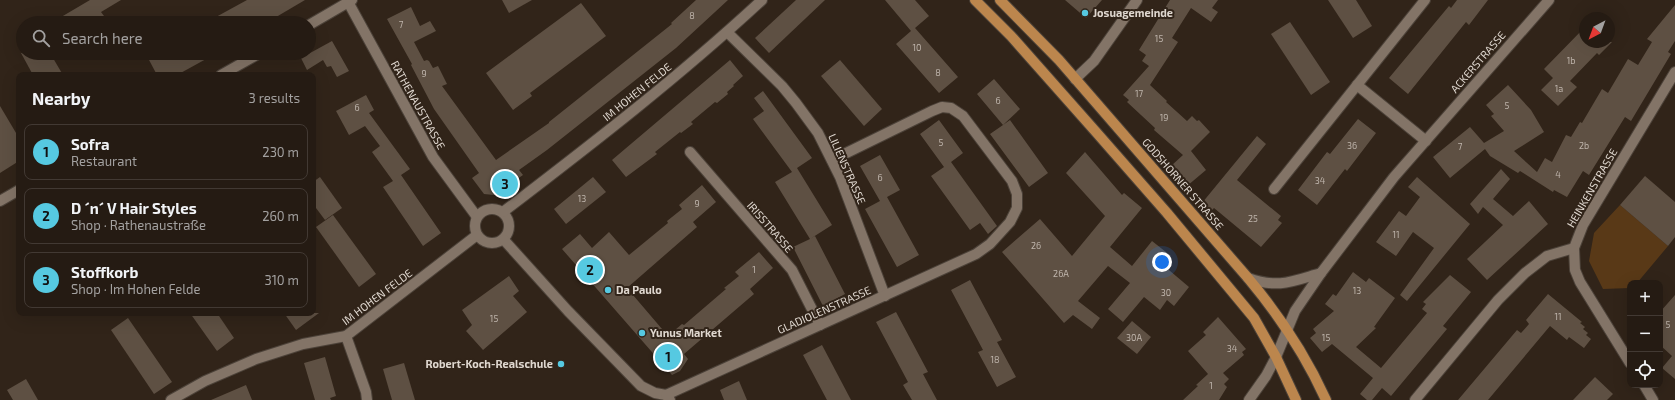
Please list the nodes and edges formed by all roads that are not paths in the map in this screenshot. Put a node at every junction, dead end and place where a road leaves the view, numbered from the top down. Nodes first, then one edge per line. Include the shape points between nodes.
1 (762, 0) edge
2 (974, 0) edge
3 (1000, 0) edge
4 (1136, 0) edge
5 (1425, 0) edge
6 (1549, 0) edge
7 (349, 1) edge
8 (316, 21) edge
9 (727, 32) junction
10 (248, 60) edge
11 (226, 72) edge
12 (1675, 72) edge
13 (1075, 79) junction
14 (1357, 84) junction
15 (1426, 140) junction
16 (690, 152) dead end
17 (832, 160) junction
18 (1274, 189) dead end
19 (16, 192) edge
20 (0, 201) edge
21 (503, 212) junction
22 (477, 217) junction
23 (477, 235) junction
24 (504, 240) junction
25 (1574, 248) junction
26 (1321, 273) junction
27 (1248, 278) junction
28 (885, 296) junction
29 (820, 325) junction
30 (1288, 331) junction
31 (346, 336) junction
32 (1276, 357) junction
33 (1627, 358) edge
34 (1646, 388) edge
35 (668, 397) edge
36 (171, 400) edge
37 (368, 400) edge
38 (1249, 400) edge
39 (1296, 400) edge
40 (1326, 400) edge
41 (1415, 400) edge
42 (1653, 400) edge

1 - 9 street, IM HOHEN FELDE
2 - 32 main road via 1020,46 1167,213 1254,318
3 - 13 main road, GODSHORNER STRASSE
4 - 13 street via 1094,61
5 - 14 street
6 - 15 street, ACKERSTRASSE
7 - 8 street
7 - 22 street, RATHENAUSTRASSE via 433,157
9 - 17 street, LILIENSTRASSE via 796,103 818,133
9 - 21 street, IM HOHEN FELDE via 651,96
10 - 11 street
12 - 25 street, HEINKENSTRASSE via 1583,225
13 - 27 main road, GODSHORNER STRASSE
14 - 15 street
14 - 18 street
15 - 26 street, ACKERSTRASSE via 1394,177
16 - 29 street, IRISSTRASSE via 792,270
17 - 28 street, LILIENSTRASSE
17 - 28 street, GLADIOLENSTRASSE via 932,111 942,107 951,108 963,116 1012,181 1017,194 1017,208 1010,222 990,244 976,254
19 - 20 street
21 - 22 street via 489,208
21 - 24 street via 510,225
22 - 23 street via 474,226
23 - 24 street via 490,244
23 - 31 street, IM HOHEN FELDE
24 - 35 street via 641,386
25 - 33 street via 1573,261 1580,282
25 - 41 street via 1547,256 1525,273 1498,300
26 - 27 street via 1280,284 1262,283
26 - 30 street, ACKERSTRASSE via 1295,311
27 - 30 main road, GODSHORNER STRASSE
28 - 29 street, GLADIOLENSTRASSE
29 - 35 street, GLADIOLENSTRASSE
30 - 32 street, ACKERSTRASSE
30 - 40 main road, GODSHORNER STRASSE
31 - 36 street, IM HOHEN FELDE via 303,344 256,359 205,381
31 - 37 street
32 - 38 street, ACKERSTRASSE
32 - 39 main road
34 - 42 street

